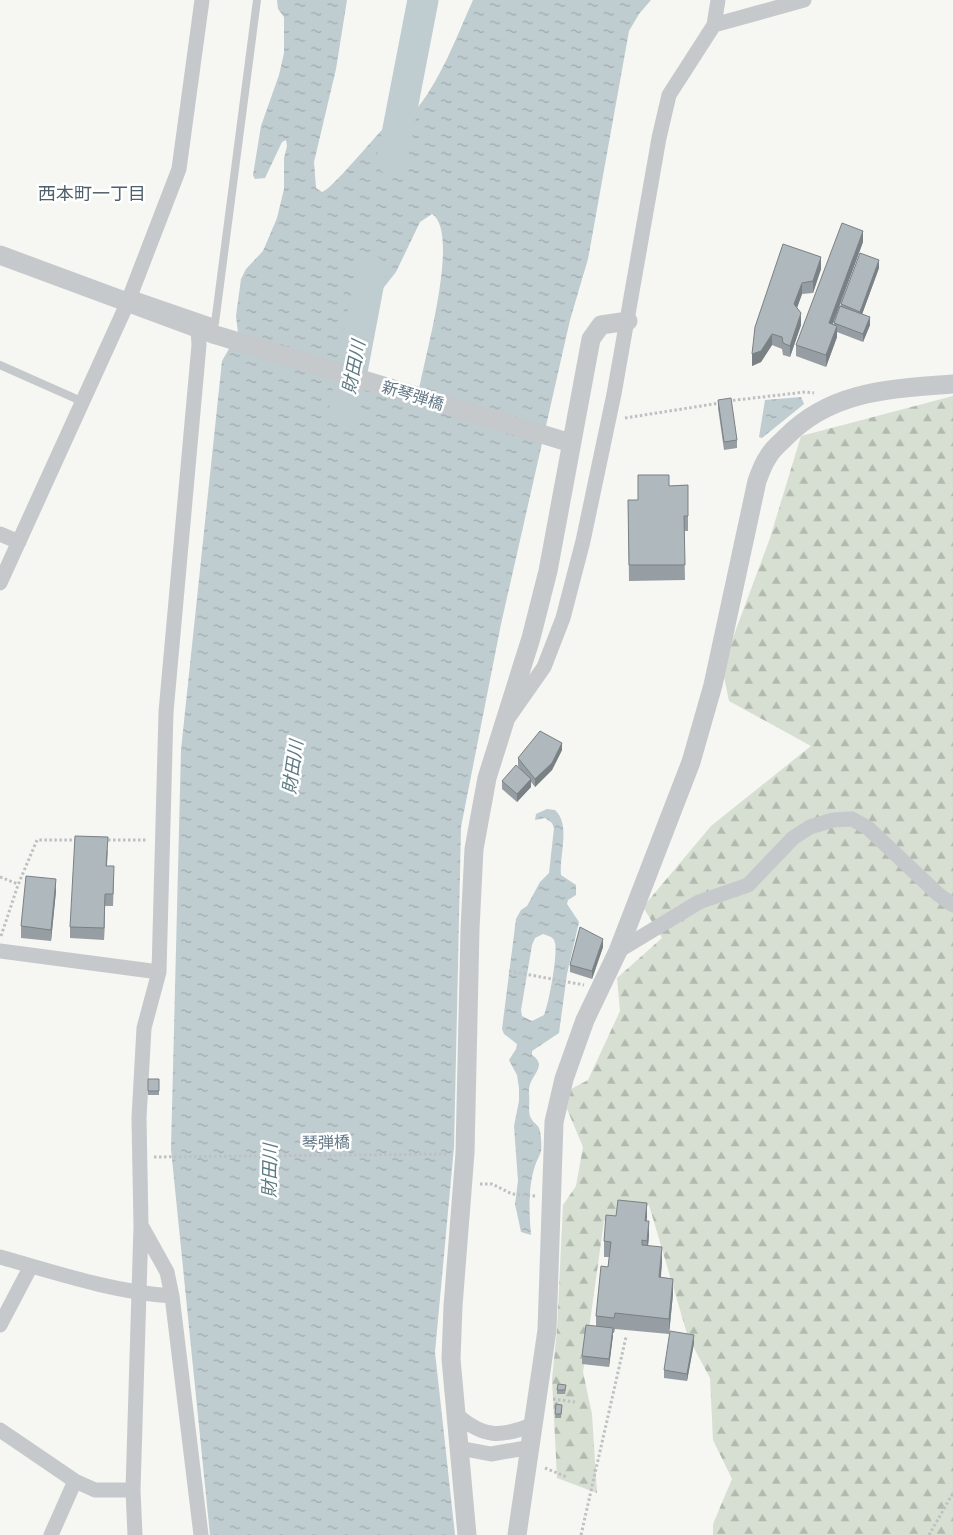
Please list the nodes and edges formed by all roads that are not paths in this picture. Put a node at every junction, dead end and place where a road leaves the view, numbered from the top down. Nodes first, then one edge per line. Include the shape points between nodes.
1 (202, 0) edge
2 (257, 0) edge
3 (718, 0) edge
4 (804, 0) edge
5 (714, 25) junction
6 (0, 255) edge
7 (129, 299) junction
8 (628, 321) junction
9 (198, 329) junction
10 (0, 365) edge
11 (953, 384) edge
12 (81, 401) junction
13 (562, 441) junction
14 (0, 534) edge
15 (19, 542) junction
16 (0, 583) edge
17 (502, 726) junction
18 (953, 905) edge
19 (0, 950) edge
20 (618, 951) junction
21 (159, 972) junction
22 (141, 1226) junction
23 (0, 1257) edge
24 (31, 1266) junction
25 (138, 1294) junction
26 (172, 1296) junction
27 (0, 1325) edge
28 (456, 1414) junction
29 (534, 1424) junction
30 (0, 1430) edge
31 (530, 1447) junction
32 (459, 1448) junction
33 (75, 1481) junction
34 (133, 1490) junction
35 (51, 1535) edge
36 (134, 1535) edge
37 (200, 1535) edge
38 (467, 1535) edge
39 (517, 1535) edge

1 - 7 street via 179,169
2 - 7 lane via 215,323
3 - 5 street
4 - 5 street
5 - 8 street via 669,95
6 - 7 street, 新琴弾橋
7 - 9 street, 新琴弾橋
7 - 12 street
8 - 13 street via 601,325 591,339
8 - 17 street via 584,541 563,618 544,667
9 - 13 street, 新琴弾橋
9 - 21 street via 166,712
10 - 12 lane
11 - 20 street via 850,397 804,420 768,455 757,481 712,685 691,762
12 - 15 street
13 - 17 street via 567,481 531,638
14 - 15 street
15 - 16 street
17 - 28 street via 487,778 474,848 464,1182 451,1359
18 - 20 street via 868,828 852,819 833,820 810,827 794,838 748,885 699,902
19 - 21 street
20 - 29 street via 585,1020 564,1079 554,1122 546,1330
21 - 22 street via 144,1028 139,1118
22 - 25 street
22 - 26 street via 167,1272
23 - 24 street
24 - 25 street
24 - 27 street
25 - 26 street
25 - 34 street
26 - 37 street
28 - 29 street via 470,1426 492,1434 518,1431
28 - 32 street
29 - 31 street
30 - 33 street
31 - 32 street via 491,1454
31 - 39 street
32 - 38 street
33 - 34 street via 95,1490
33 - 35 street
34 - 36 street

